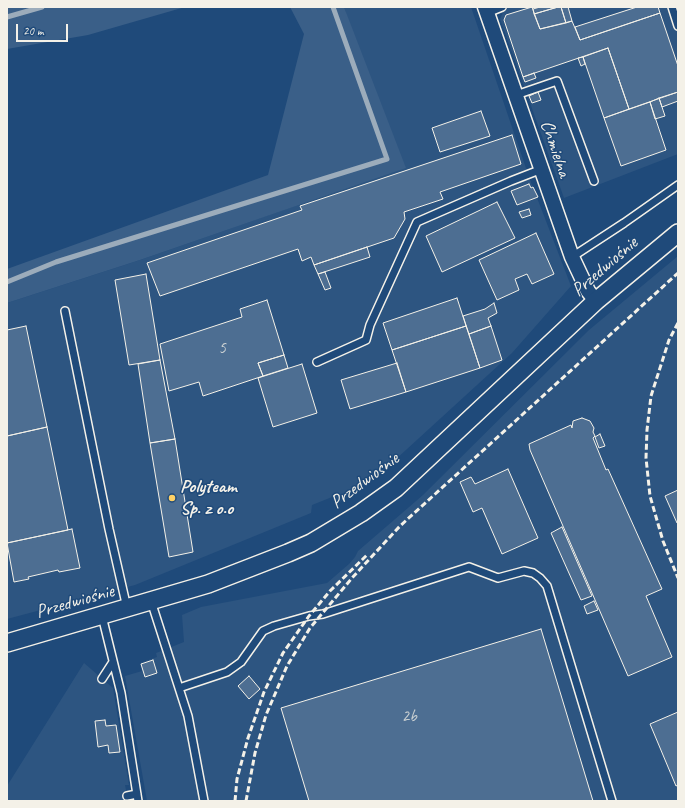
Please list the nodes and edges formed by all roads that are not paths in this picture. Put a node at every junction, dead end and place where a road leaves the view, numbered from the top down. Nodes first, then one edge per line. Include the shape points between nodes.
1 (502, 7) edge
2 (672, 7) edge
3 (486, 10) edge
4 (678, 26) edge
5 (516, 95) junction
6 (542, 169) junction
7 (594, 181) dead end
8 (678, 185) edge
9 (678, 233) edge
10 (572, 257) junction
11 (596, 301) junction
12 (65, 311) dead end
13 (317, 362) dead end
14 (151, 601) junction
15 (127, 608) junction
16 (102, 615) junction
17 (7, 643) edge
18 (114, 662) junction
19 (102, 679) dead end
20 (179, 688) junction
21 (127, 796) dead end
22 (137, 798) edge
23 (204, 801) edge
24 (612, 801) edge

1 - 3 lane
2 - 4 lane
3 - 5 street, Chmielna
5 - 6 street, Chmielna
5 - 7 lane via 557,81
6 - 10 street, Chmielna
6 - 13 lane via 416,222 370,325 366,340
8 - 10 lane
9 - 11 street, Przedwiośnie
10 - 11 street, Chmielna via 588,291
11 - 14 street, Przedwiośnie via 396,488 361,514 311,543 288,553 208,584
12 - 15 lane
14 - 15 street, Przedwiośnie
14 - 20 lane
15 - 16 street, Przedwiośnie
16 - 17 street, Przedwiośnie
16 - 18 lane
18 - 19 lane
18 - 22 lane
20 - 23 lane via 188,716
20 - 24 lane via 227,672 241,662 263,631 274,626 323,614 469,567 498,578 524,571 533,573 547,586
21 - 22 lane

